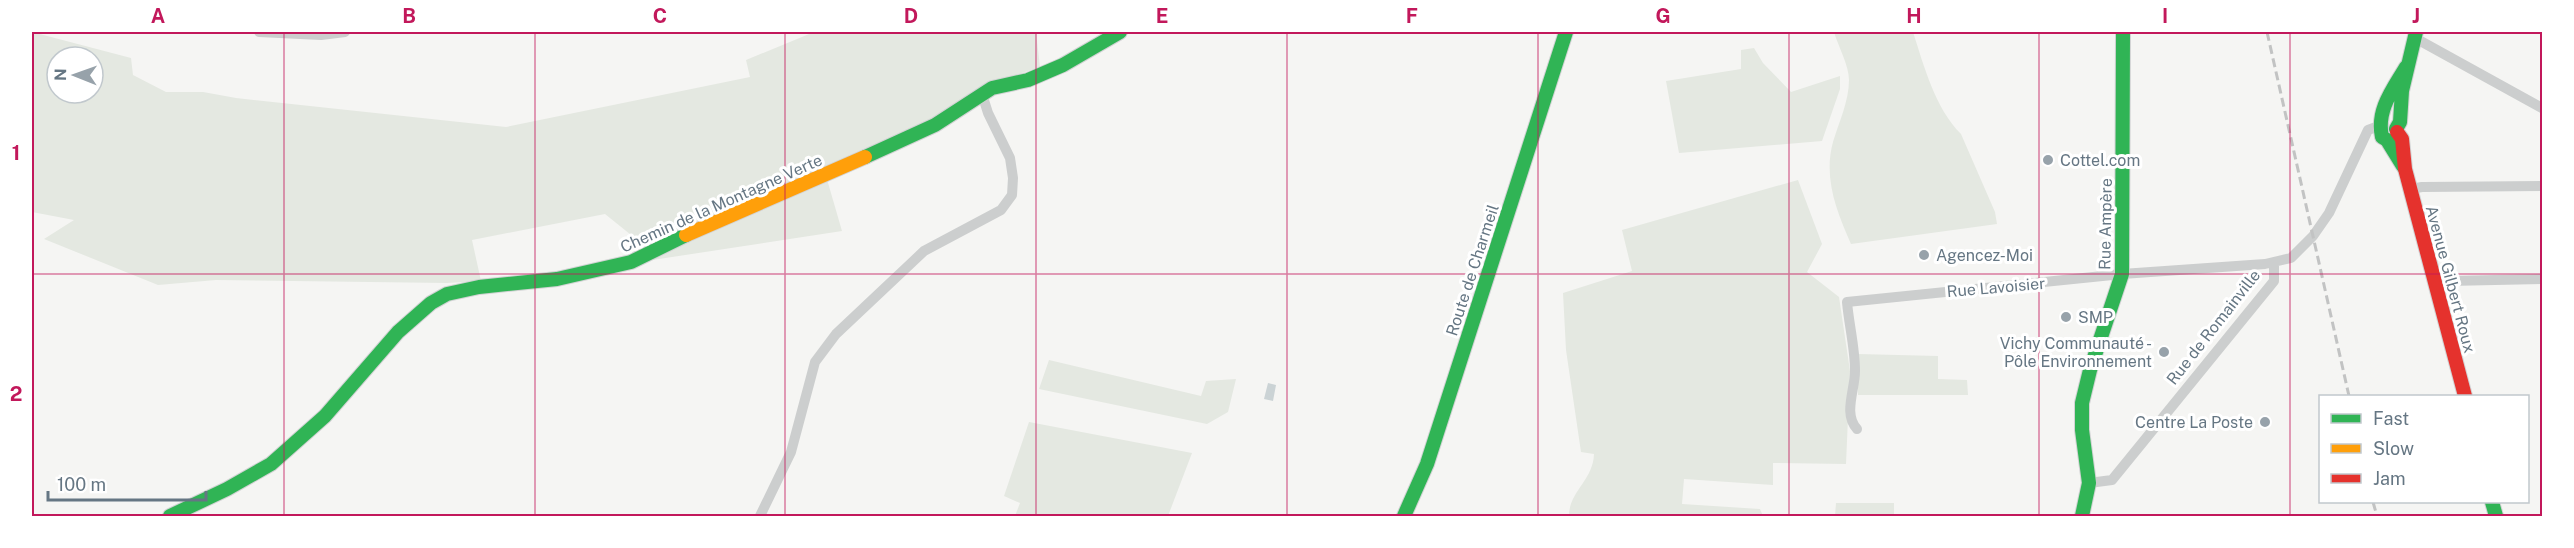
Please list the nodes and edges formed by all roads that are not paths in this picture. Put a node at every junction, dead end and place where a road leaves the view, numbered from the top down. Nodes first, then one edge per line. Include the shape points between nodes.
1 (260, 32) edge
2 (345, 32) edge
3 (1120, 32) edge
4 (1566, 32) edge
5 (2122, 32) edge
6 (2415, 34) edge
7 (982, 94) junction
8 (2542, 108) edge
9 (2385, 130) junction
10 (2360, 147) junction
11 (2542, 186) edge
12 (2410, 189) junction
13 (2274, 263) junction
14 (2122, 274) junction
15 (2542, 279) edge
16 (2435, 285) junction
17 (2464, 395) edge
18 (1857, 429) dead end
19 (2089, 483) junction
20 (170, 516) edge
21 (760, 516) edge
22 (1404, 516) edge
23 (2082, 516) edge

1 - 2 street
3 - 7 main road, Chemin de la Montagne Verte via 1063,65
4 - 22 main road, Route de Charmeil via 1427,464
5 - 14 main road, Rue Ampère
6 - 8 street
6 - 9 main road via 2406,67 2388,98
7 - 20 main road, Chemin de la Montagne Verte via 935,125 710,223 631,262 557,279 447,294 398,332 325,416 271,464
7 - 21 street via 1010,158 1012,195 1001,210 924,251 836,334 815,362 791,452
9 - 10 street, Rue de Romainville
9 - 10 street
9 - 12 main road, Avenue Gilbert Roux via 2405,169
10 - 13 street, Rue de Romainville via 2313,236 2291,258
11 - 12 street
12 - 16 main road, Avenue Gilbert Roux
13 - 14 street, Rue Lavoisier
13 - 19 street, Rue de Romainville via 2274,281 2112,480
14 - 18 street, Rue Lavoisier via 1847,302 1855,371 1850,415
14 - 19 main road, Rue Ampère via 2082,403
15 - 16 street via 2448,281
16 - 17 main road, Avenue Gilbert Roux
19 - 23 main road

